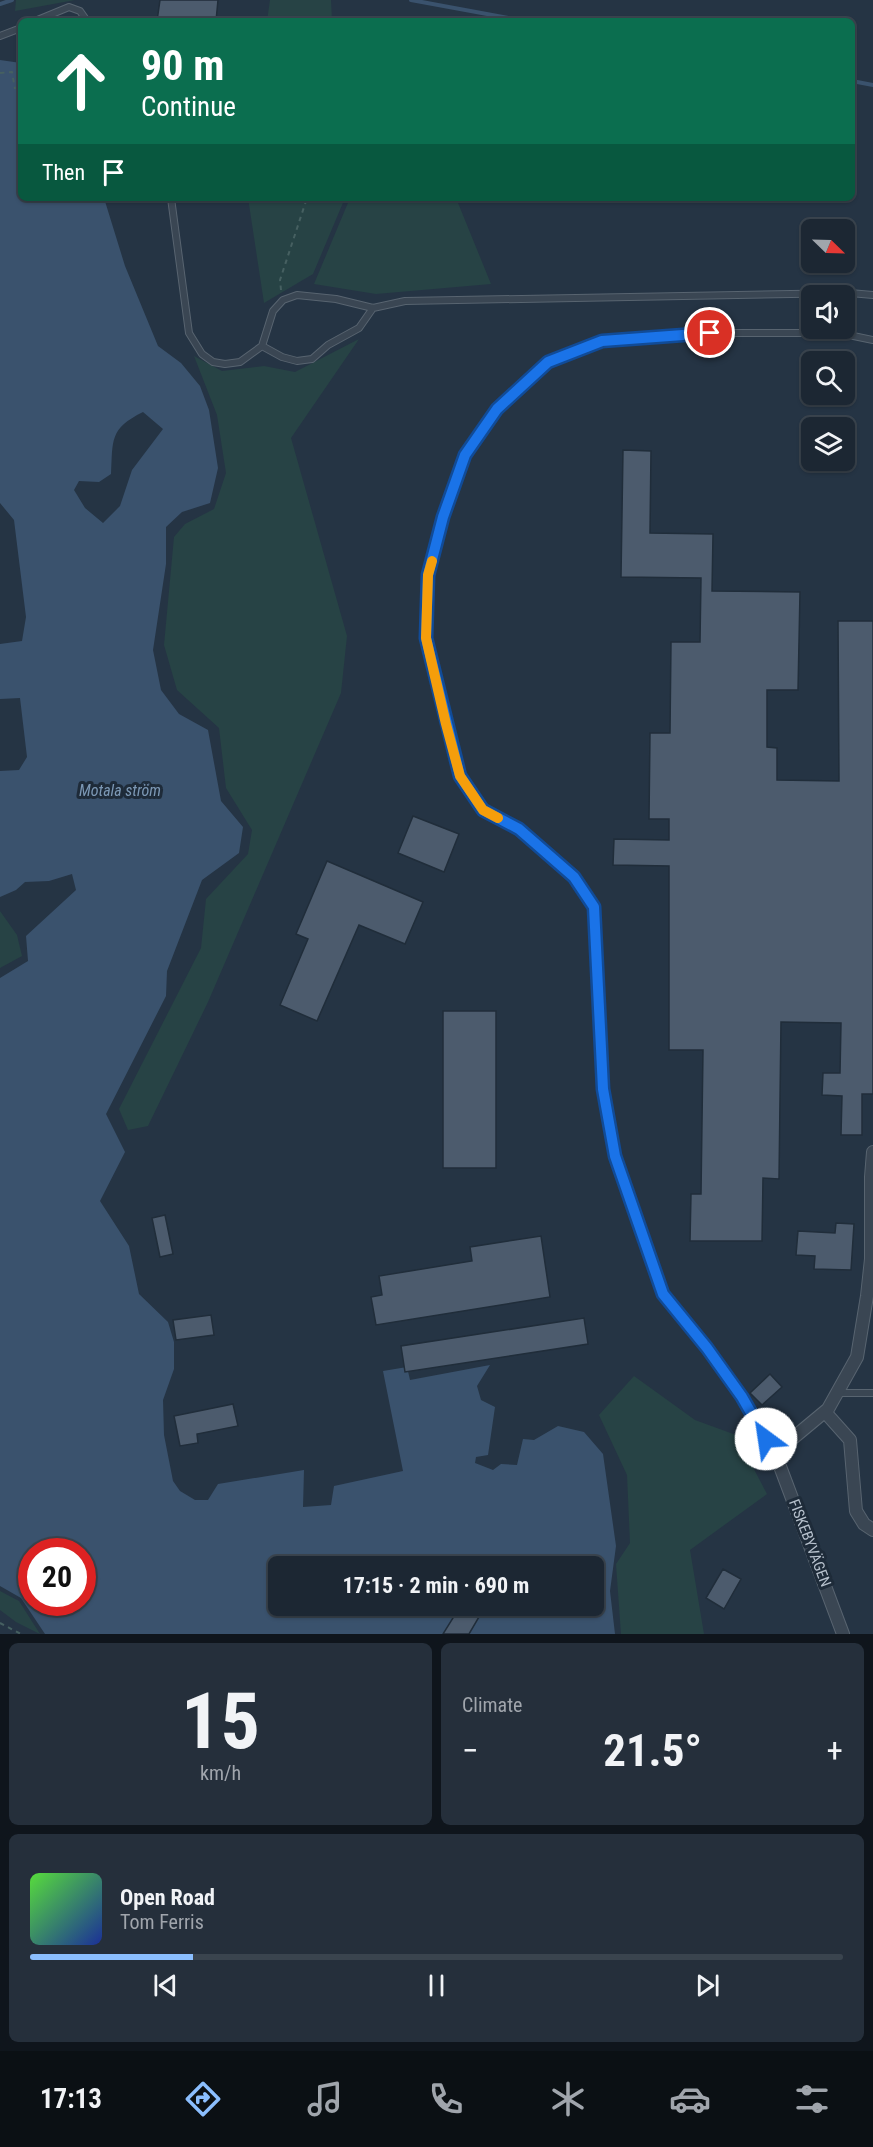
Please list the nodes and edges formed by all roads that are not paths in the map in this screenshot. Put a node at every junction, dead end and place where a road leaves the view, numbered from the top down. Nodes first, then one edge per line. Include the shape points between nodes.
1 (42, 18) edge
2 (85, 18) edge
3 (18, 29) edge
4 (0, 36) edge
5 (171, 201) edge
6 (873, 295) edge
7 (373, 308) junction
8 (873, 340) edge
9 (262, 345) junction
10 (873, 1152) edge
11 (836, 1393) junction
12 (873, 1393) edge
13 (825, 1412) junction
14 (775, 1453) junction
15 (873, 1530) edge
16 (843, 1634) edge

1 - 2 lane via 69,7
3 - 4 lane
5 - 9 lane via 189,333 202,354 213,362 240,362
6 - 7 lane via 405,301
7 - 9 lane via 359,327 312,359 282,357
7 - 9 lane via 297,295 283,300 273,311
8 - 14 lane, FISKEBYVÄGEN via 839,333 710,333 602,341 548,362 497,409 465,455 428,575 426,638 460,776 483,810 519,829 574,877 594,907 603,1089 615,1156 663,1294 742,1397
10 - 11 street via 867,1296 857,1357
11 - 12 lane
11 - 13 street
13 - 14 street
13 - 15 street via 850,1440 856,1511
14 - 16 street, FISKEBYVÄGEN

